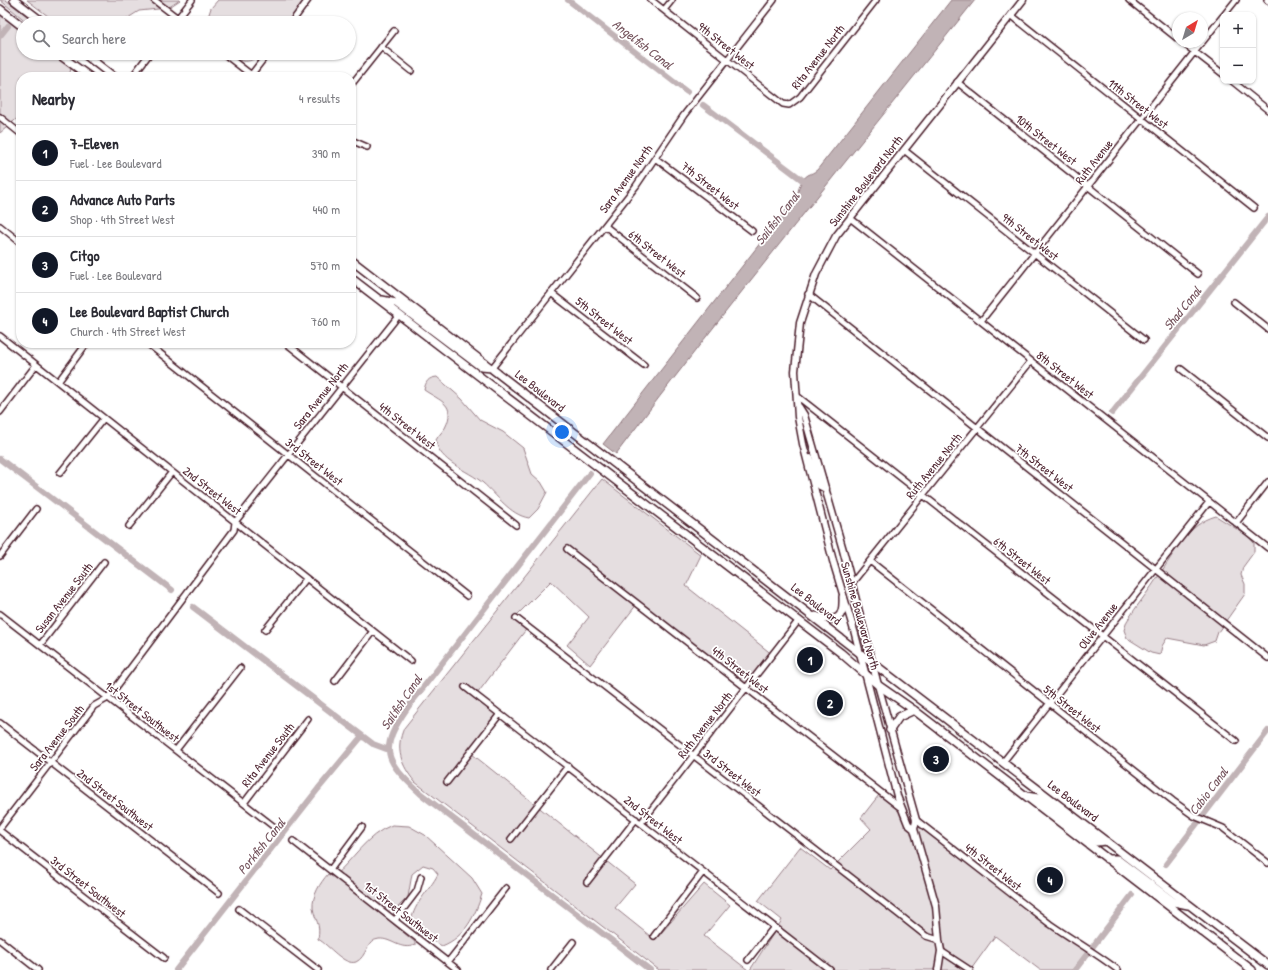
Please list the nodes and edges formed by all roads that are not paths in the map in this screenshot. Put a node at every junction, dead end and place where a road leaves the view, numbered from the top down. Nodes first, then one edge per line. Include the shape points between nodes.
1 (14, 0) edge
2 (154, 0) edge
3 (192, 0) edge
4 (308, 0) edge
5 (651, 0) edge
6 (672, 0) edge
7 (774, 0) edge
8 (876, 0) edge
9 (1023, 0) edge
10 (1129, 0) edge
11 (1236, 0) edge
12 (0, 10) edge
13 (664, 10) junction
14 (1226, 12) edge
15 (1010, 15) junction
16 (35, 16) edge
17 (175, 16) edge
18 (180, 16) edge
19 (296, 16) edge
20 (1220, 19) edge
21 (16, 22) edge
22 (394, 31) dead end
23 (1172, 34) edge
24 (381, 47) junction
25 (1189, 48) edge
26 (1194, 52) junction
27 (67, 60) edge
28 (91, 60) edge
29 (145, 60) edge
30 (232, 60) edge
31 (263, 60) edge
32 (727, 60) junction
33 (83, 72) edge
34 (107, 72) edge
35 (136, 72) edge
36 (248, 72) edge
37 (256, 72) edge
38 (411, 72) dead end
39 (1220, 72) edge
40 (356, 79) edge
41 (958, 82) junction
42 (1236, 84) edge
43 (789, 105) joint
44 (1268, 110) edge
45 (0, 117) edge
46 (1141, 119) junction
47 (16, 130) edge
48 (356, 142) edge
49 (367, 147) dead end
50 (904, 150) junction
51 (656, 158) junction
52 (1088, 186) junction
53 (1254, 208) dead end
54 (850, 218) junction
55 (0, 226) edge
56 (605, 226) junction
57 (752, 231) dead end
58 (16, 239) edge
59 (1035, 254) junction
60 (356, 264) edge
61 (1198, 274) dead end
62 (356, 282) edge
63 (551, 293) junction
64 (808, 294) junction
65 (697, 298) dead end
66 (380, 300) junction
67 (1234, 302) dead end
68 (399, 314) junction
69 (981, 321) junction
70 (1268, 328) edge
71 (0, 336) edge
72 (1144, 340) dead end
73 (84, 348) edge
74 (153, 348) edge
75 (292, 348) edge
76 (1031, 361) junction
77 (36, 365) junction
78 (644, 365) dead end
79 (492, 368) junction
80 (1181, 369) dead end
81 (58, 382) junction
82 (341, 387) junction
83 (797, 396) junction
84 (798, 405) junction
85 (0, 412) edge
86 (104, 418) junction
87 (977, 428) junction
88 (1268, 438) edge
89 (803, 444) junction
90 (288, 454) junction
91 (172, 472) junction
92 (60, 473) dead end
93 (1268, 482) edge
94 (826, 489) junction
95 (923, 495) junction
96 (818, 501) junction
97 (1209, 502) junction
98 (36, 509) dead end
99 (235, 522) junction
100 (1236, 523) junction
101 (516, 525) dead end
102 (129, 526) dead end
103 (1268, 548) edge
104 (568, 549) dead end
105 (0, 556) edge
106 (870, 561) junction
107 (104, 562) dead end
108 (1156, 569) junction
109 (306, 579) junction
110 (852, 583) junction
111 (190, 587) joint
112 (467, 596) dead end
113 (843, 597) junction
114 (0, 614) edge
115 (812, 614) junction
116 (516, 618) dead end
117 (799, 620) junction
118 (265, 630) dead end
119 (373, 631) junction
120 (1102, 636) junction
121 (40, 645) junction
122 (861, 654) junction
123 (1268, 658) edge
124 (412, 661) dead end
125 (872, 663) junction
126 (240, 668) dead end
127 (865, 675) junction
128 (335, 681) dead end
129 (878, 685) junction
130 (465, 687) dead end
131 (746, 688) junction
132 (108, 698) junction
133 (1049, 704) junction
134 (914, 710) junction
135 (500, 714) junction
136 (308, 719) dead end
137 (0, 723) edge
138 (890, 730) junction
139 (1236, 741) dead end
140 (176, 750) junction
141 (694, 756) junction
142 (51, 762) junction
143 (1003, 762) junction
144 (568, 766) junction
145 (447, 782) dead end
146 (1024, 795) junction
147 (244, 803) junction
148 (901, 808) junction
149 (636, 819) junction
150 (916, 820) junction
151 (641, 823) junction
152 (273, 826) dead end
153 (362, 827) dead end
154 (914, 828) junction
155 (0, 830) edge
156 (511, 839) dead end
157 (292, 841) dead end
158 (1106, 841) junction
159 (1107, 859) junction
160 (1268, 863) edge
161 (330, 870) junction
162 (703, 872) junction
163 (421, 877) dead end
164 (587, 882) dead end
165 (506, 888) dead end
166 (219, 893) dead end
167 (1190, 905) junction
168 (239, 908) dead end
169 (395, 920) junction
170 (774, 927) junction
171 (654, 936) dead end
172 (0, 940) edge
173 (939, 940) junction
174 (573, 942) dead end
175 (941, 950) junction
176 (164, 958) dead end
177 (748, 960) dead end
178 (448, 962) junction
179 (1268, 965) edge
180 (38, 970) edge
181 (318, 970) edge
182 (458, 970) edge
183 (551, 970) edge
184 (830, 970) edge
185 (938, 970) edge
186 (970, 970) edge
187 (1118, 970) edge
188 (1252, 970) edge

1 - 16 main road
2 - 17 street
3 - 18 street
4 - 19 street
5 - 13 street, 9th Street West
6 - 13 street
7 - 32 street, Sara Avenue North
8 - 43 street, Rita Avenue North via 800,97
9 - 15 street, Sunshine Boulevard North
10 - 23 street
11 - 14 street, Ruth Avenue
12 - 21 main road
13 - 32 street, 9th Street West
15 - 41 street, Sunshine Boulevard North
15 - 46 street, 11th Street West
20 - 26 street, Ruth Avenue
22 - 24 street
24 - 38 street
24 - 40 street
25 - 26 street
26 - 39 street
26 - 46 street, Ruth Avenue
27 - 33 main road
28 - 34 main road
29 - 35 street
30 - 36 street
31 - 37 street
32 - 43 street, 9th Street West via 783,104
32 - 51 street, Sara Avenue North via 674,128
41 - 50 street, Sunshine Boulevard North
41 - 52 street, 10th Street West
42 - 44 street
45 - 47 street
46 - 52 street, Ruth Avenue
46 - 53 street, 11th Street West
48 - 49 street
50 - 54 street, Sunshine Boulevard North
50 - 59 street, 9th Street West
51 - 56 street, Sara Avenue North
51 - 57 street, 7th Street West
52 - 59 street, Ruth Avenue
52 - 61 street, 10th Street West
54 - 64 street, Sunshine Boulevard North via 822,260
54 - 69 street, 8th Street West
55 - 58 street
56 - 63 street, Sara Avenue North
56 - 65 street, 6th Street West
59 - 69 street, Ruth Avenue
59 - 72 street, 9th Street West
60 - 79 main road, Lee Boulevard
62 - 66 main road, Lee Boulevard
63 - 78 street, 5th Street West
63 - 79 street, Sara Avenue North
64 - 83 street, Sunshine Boulevard North via 797,341
64 - 87 street, 7th Street West
66 - 68 main road, Lee Boulevard
66 - 79 main road via 396,303 475,364 485,369
67 - 70 street
68 - 82 street, Sara Avenue North
68 - 117 main road, Lee Boulevard
69 - 76 street, 8th Street West
71 - 77 street, 2nd Street West
73 - 81 street
74 - 90 street, 3rd Street West
75 - 82 street, 4th Street West
76 - 87 street, Ruth Avenue North
76 - 97 street, 8th Street West
77 - 81 street, 2nd Street West
77 - 85 street
79 - 115 main road, Lee Boulevard
80 - 88 street
81 - 86 street, 2nd Street West
82 - 90 street, Sara Avenue North
82 - 101 street, 4th Street West
83 - 84 street, Sunshine Boulevard North
83 - 95 street, 6th Street West
84 - 89 street, Sunshine Boulevard North
84 - 94 street, Sunshine Boulevard North via 804,415
86 - 91 street, 2nd Street West
86 - 92 street
87 - 95 street, Ruth Avenue North
87 - 108 street, 7th Street West
89 - 94 street via 808,451 820,486
89 - 96 street, Sunshine Boulevard North
90 - 99 street, Sara Avenue North
90 - 112 street, 3rd Street West
91 - 99 street, 2nd Street West
91 - 102 street
93 - 100 street
94 - 96 street
94 - 110 street, Sunshine Boulevard North
95 - 106 street, Ruth Avenue North
95 - 120 street, 6th Street West
96 - 113 street, Sunshine Boulevard North
97 - 100 street, 8th Street West
97 - 108 street, Olive Avenue
98 - 105 street
99 - 109 street, 2nd Street West
99 - 111 street, Sara Avenue North via 234,530
100 - 103 street, 8th Street West
104 - 131 street, 4th Street West
106 - 110 street, Ruth Avenue North
106 - 133 street, 5th Street West
107 - 121 street, Susan Avenue South
108 - 120 street, Olive Avenue
108 - 123 street, 7th Street West
109 - 118 street
109 - 119 street, 2nd Street West
110 - 125 street, Sunshine Boulevard North
111 - 132 street, Sara Avenue South
113 - 115 main road via 844,611 835,619
113 - 122 street, Sunshine Boulevard North
114 - 121 street, 1st Street Southwest
115 - 122 main road, Lee Boulevard
116 - 141 street, 3rd Street West
117 - 127 main road, Lee Boulevard
117 - 131 street, Ruth Avenue North
119 - 124 street, 2nd Street West
119 - 128 street
120 - 133 street, Olive Avenue
120 - 139 street, 6th Street West
121 - 132 street, 1st Street Southwest
122 - 125 main road, Lee Boulevard
122 - 127 street, Sunshine Boulevard North
125 - 129 street, Sunshine Boulevard North
125 - 143 main road, Lee Boulevard
126 - 140 street
127 - 129 main road, Lee Boulevard
127 - 148 street, Sunshine Boulevard North
129 - 134 main road, Lee Boulevard
129 - 138 street, Sunshine Boulevard North
130 - 135 street, 2nd Street West
131 - 141 street, Ruth Avenue North
131 - 148 street, 4th Street West
132 - 140 street, 1st Street Southwest
132 - 142 street, Sara Avenue South via 94,706
133 - 143 street, Olive Avenue
133 - 160 street, 5th Street West via 1183,809 1223,828
134 - 138 main road via 899,718
134 - 146 main road, Lee Boulevard
135 - 144 street, 2nd Street West
135 - 145 street
136 - 147 street, Rita Avenue South
137 - 142 street, 2nd Street Southwest
138 - 150 street, Sunshine Boulevard North
140 - 147 street, 1st Street Southwest
141 - 151 street, Ruth Avenue North
141 - 173 street, 3rd Street West via 920,931 932,939
142 - 155 street, Sara Avenue South
142 - 166 street, 2nd Street Southwest
143 - 158 main road, Lee Boulevard
144 - 149 street, 2nd Street West
144 - 156 street
146 - 158 main road via 1038,798 1097,842
146 - 159 main road, Lee Boulevard
147 - 152 street, 1st Street Southwest
148 - 154 street, Sunshine Boulevard North via 908,824
149 - 151 street, 2nd Street West
149 - 164 street
150 - 154 street
150 - 187 street, 4th Street West via 1050,924 1097,953
151 - 162 street, 2nd Street West
153 - 161 street
154 - 173 street, Sunshine Boulevard North via 933,892
155 - 176 street, 3rd Street Southwest
157 - 161 street, 1st Street Southwest
158 - 167 main road, Lee Boulevard
159 - 167 main road via 1118,859 1174,902
159 - 188 main road, Lee Boulevard
161 - 169 street, 1st Street Southwest
162 - 170 street, 2nd Street West
162 - 171 street
163 - 169 street via 417,891
165 - 178 street
167 - 179 main road, Lee Boulevard
168 - 181 street
169 - 178 street, 1st Street Southwest
170 - 177 street
170 - 184 street, 2nd Street West
172 - 180 street
173 - 175 street, Sunshine Boulevard North
174 - 183 street
175 - 185 street, Sunshine Boulevard North
175 - 186 street
178 - 182 street, 1st Street Southwest

